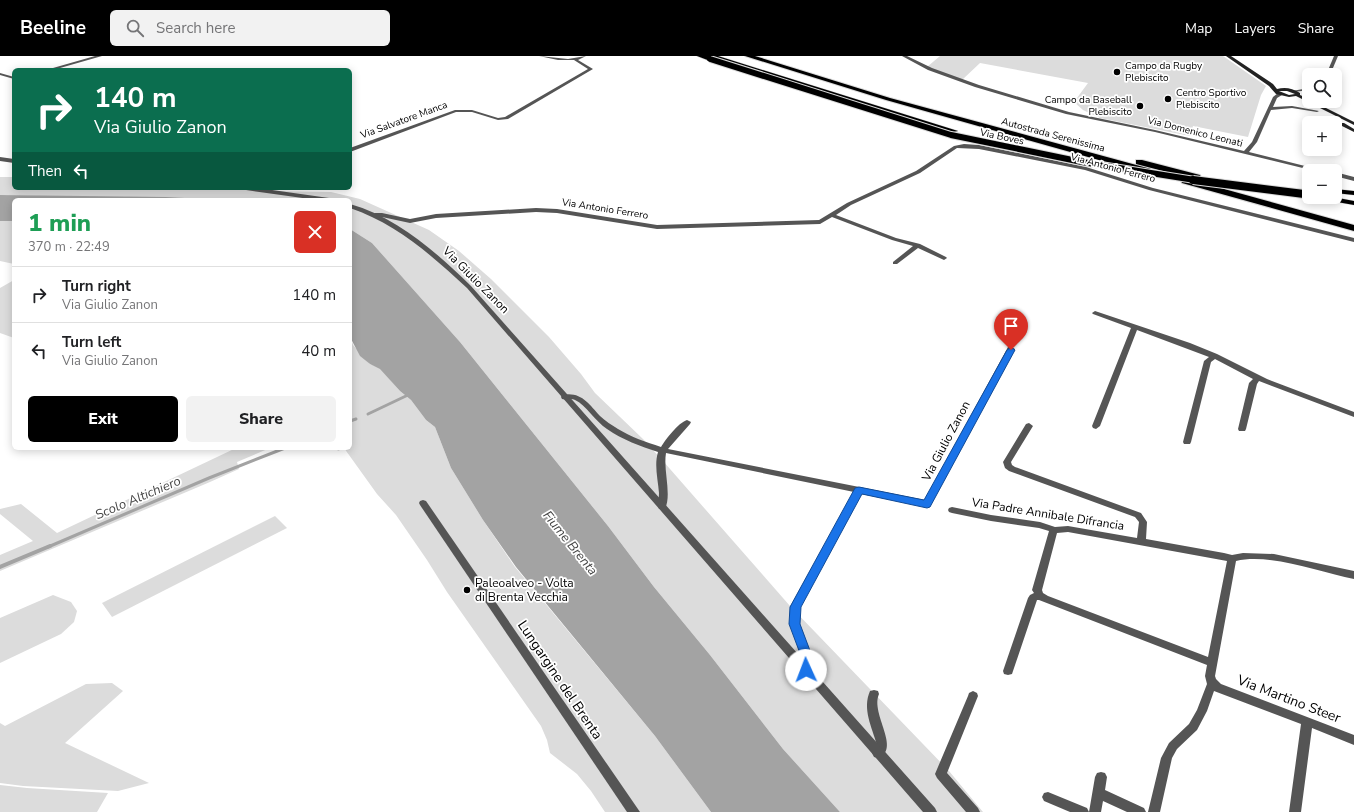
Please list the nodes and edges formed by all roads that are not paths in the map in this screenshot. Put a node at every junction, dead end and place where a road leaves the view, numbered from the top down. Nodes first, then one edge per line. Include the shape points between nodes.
1 (100, 56) edge
2 (541, 56) edge
3 (584, 56) edge
4 (700, 56) edge
5 (748, 56) edge
6 (766, 56) edge
7 (904, 56) edge
8 (1228, 56) edge
9 (1235, 56) edge
10 (1336, 56) edge
11 (711, 58) edge
12 (576, 60) junction
13 (55, 68) edge
14 (1331, 68) edge
15 (0, 74) edge
16 (12, 77) edge
17 (1302, 90) edge
18 (1293, 92) junction
19 (1281, 93) junction
20 (1269, 109) junction
21 (1317, 111) junction
22 (1354, 124) edge
23 (1354, 131) edge
24 (352, 149) edge
25 (1245, 153) junction
26 (0, 160) edge
27 (12, 161) edge
28 (1302, 166) edge
29 (1342, 176) edge
30 (1354, 179) edge
31 (271, 190) edge
32 (1302, 192) edge
33 (1302, 192) edge
34 (1342, 193) edge
35 (1354, 194) edge
36 (317, 198) edge
37 (1342, 200) edge
38 (1342, 200) edge
39 (1354, 202) edge
40 (352, 207) edge
41 (375, 215) junction
42 (832, 215) junction
43 (1354, 220) edge
44 (1354, 228) edge
45 (1354, 240) edge
46 (918, 245) junction
47 (944, 258) dead end
48 (895, 263) dead end
49 (1094, 312) dead end
50 (1135, 326) junction
51 (1011, 350) dead end
52 (1214, 356) junction
53 (1258, 378) junction
54 (565, 396) junction
55 (1354, 415) edge
56 (687, 422) dead end
57 (1029, 426) dead end
58 (1096, 426) dead end
59 (1242, 429) dead end
60 (1187, 442) dead end
61 (662, 450) junction
62 (859, 490) junction
63 (423, 503) dead end
64 (662, 507) junction
65 (952, 510) dead end
66 (1055, 530) junction
67 (1141, 542) junction
68 (1232, 559) junction
69 (1354, 575) edge
70 (1039, 595) junction
71 (1212, 663) junction
72 (806, 670) junction
73 (1008, 671) dead end
74 (1214, 685) junction
75 (874, 694) dead end
76 (973, 696) dead end
77 (1307, 722) junction
78 (1354, 740) edge
79 (878, 753) junction
80 (1101, 777) dead end
81 (1098, 793) junction
82 (1048, 797) dead end
83 (634, 812) edge
84 (931, 812) edge
85 (974, 812) edge
86 (1083, 812) edge
87 (1095, 812) edge
88 (1140, 812) edge
89 (1154, 812) edge
90 (1295, 812) edge

1 - 13 street
2 - 12 street
3 - 12 street
4 - 11 highway, Via Boves
5 - 44 highway, Autostrada Serenissima via 964,120
6 - 43 highway, Autostrada Serenissima via 935,106
7 - 25 street, Via Domenico Leonati via 930,69 1020,100
8 - 19 main road
9 - 18 main road
10 - 14 street
11 - 32 highway, Via Boves via 913,119 997,141 1076,157
11 - 33 highway, Via Boves, bridge via 979,142 1134,172
12 - 24 street, Via Salvatore Manca via 592,69 506,118 498,119 472,111 455,111
15 - 16 street
17 - 18 street
18 - 19 main road
18 - 19 main road
18 - 22 main road
19 - 20 street via 1275,97
19 - 21 main road
20 - 21 street via 1292,107
20 - 25 street via 1254,142
21 - 23 main road
25 - 28 street, Via Domenico Leonati
26 - 27 street
29 - 30 street
31 - 36 street
34 - 35 highway
37 - 39 highway
38 - 39 highway
40 - 41 street, Via Giulio Zanon
41 - 42 street, Via Antonio Ferrero via 410,221 436,216 536,210 671,227 812,223 820,222
41 - 54 street, Via Giulio Zanon via 408,235 444,264 474,293
42 - 45 street, Via Antonio Ferrero via 918,172 953,148 964,146 1086,169 1166,193
42 - 46 street via 894,239
46 - 47 street
46 - 48 street
49 - 50 street
50 - 52 street
50 - 58 street
51 - 62 street, Via Giulio Zanon via 927,504
52 - 53 street
52 - 60 street via 1208,361
53 - 55 street
53 - 59 street via 1253,383
54 - 61 street, Via Giulio Zanon via 572,396 584,402 602,422 628,438
54 - 64 street, Via Giulio Zanon
56 - 61 street
57 - 67 street, Via Padre Annibale Difrancia via 1007,462 1008,466 1138,515 1143,522
61 - 62 street, Via Giulio Zanon
61 - 64 street
62 - 72 street via 795,607 794,624 809,664
63 - 83 street, Lungargine del Brenta
64 - 72 street, Via Giulio Zanon
65 - 66 street, Via Padre Annibale Difrancia via 1040,525
66 - 67 street, Via Padre Annibale Difrancia via 1068,529
66 - 70 street via 1037,590
67 - 68 street, Via Padre Annibale Difrancia
68 - 69 street via 1239,556 1256,556
68 - 71 street
70 - 71 street
70 - 73 street via 1033,598
71 - 74 street via 1210,676
72 - 79 street, Via Giulio Zanon
74 - 77 street, Via Martino Steer
74 - 89 street via 1210,688 1193,727 1172,746
75 - 79 street via 871,700 883,745
76 - 85 street via 941,774
77 - 78 street, Via Martino Steer
77 - 90 street
79 - 84 street, Via Giulio Zanon
80 - 81 street
81 - 87 street
81 - 88 street
82 - 86 street

